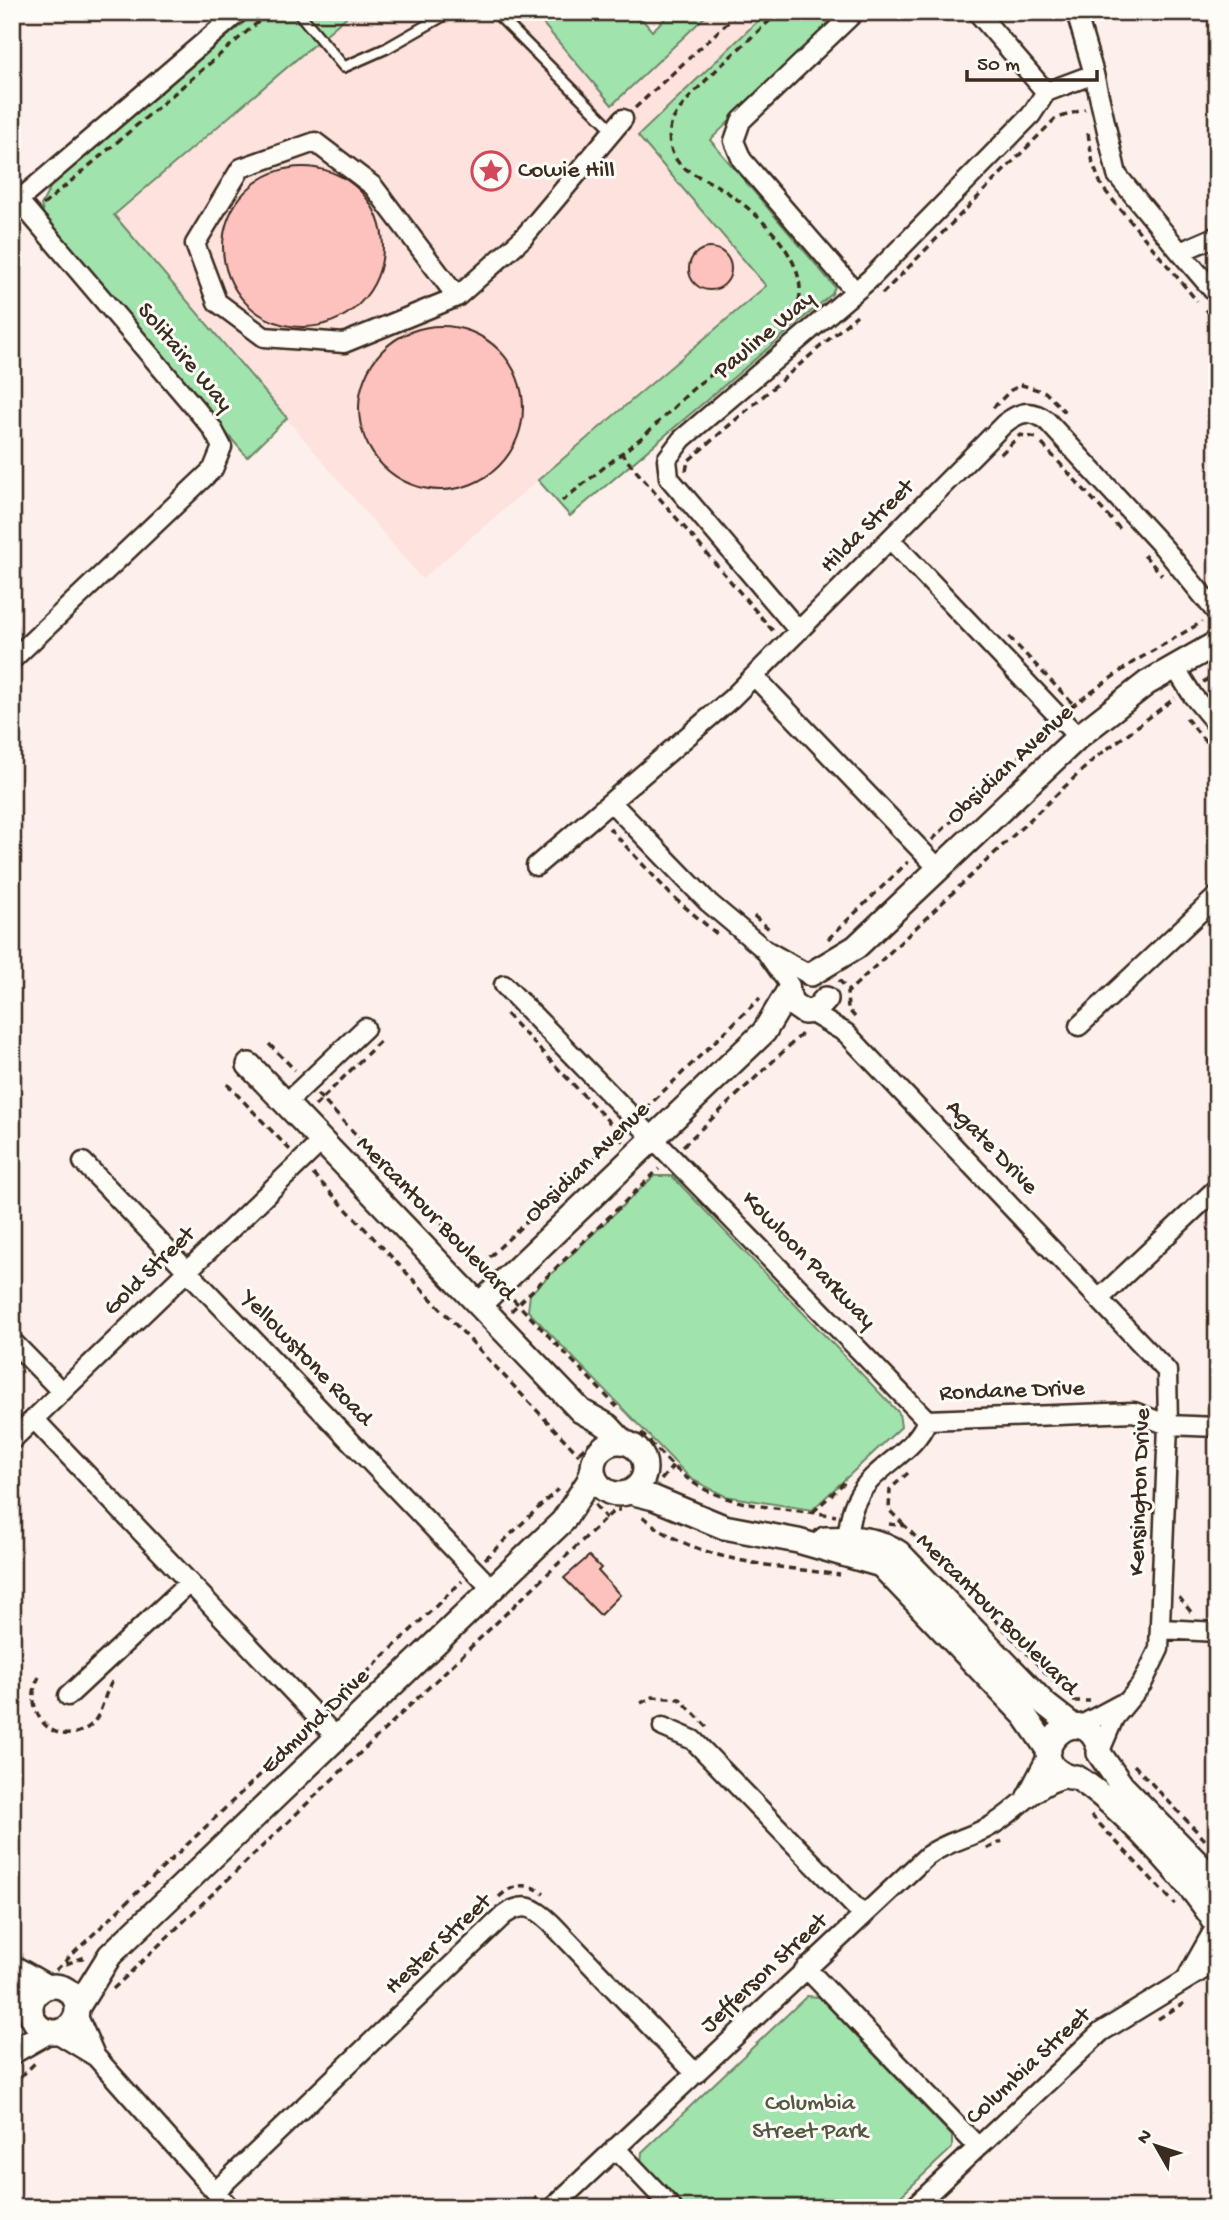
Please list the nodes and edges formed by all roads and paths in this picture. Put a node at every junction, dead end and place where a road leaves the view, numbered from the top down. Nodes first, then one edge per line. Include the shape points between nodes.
1 (239, 12) edge
2 (270, 12) edge
3 (298, 12) edge
4 (450, 12) edge
5 (495, 12) edge
6 (739, 12) edge
7 (779, 12) edge
8 (855, 12) edge
9 (977, 12) edge
10 (1076, 12) edge
11 (1094, 74) junction
12 (1046, 92) junction
13 (1084, 109) dead end
14 (618, 125) junction
15 (15, 204) edge
16 (31, 215) junction
17 (1217, 236) edge
18 (1180, 252) junction
19 (855, 291) junction
20 (1217, 295) edge
21 (457, 297) junction
22 (875, 300) dead end
23 (864, 309) dead end
24 (992, 410) dead end
25 (1066, 414) dead end
26 (620, 452) junction
27 (1001, 454) dead end
28 (686, 472) dead end
29 (562, 501) dead end
30 (1128, 536) dead end
31 (890, 539) junction
32 (1142, 551) dead end
33 (1167, 582) dead end
34 (1193, 612) dead end
35 (787, 617) junction
36 (1209, 618) edge
37 (773, 631) junction
38 (799, 631) junction
39 (763, 640) dead end
40 (1217, 643) edge
41 (12, 660) edge
42 (1174, 666) junction
43 (1217, 674) edge
44 (754, 676) junction
45 (1188, 690) junction
46 (1172, 700) junction
47 (1060, 718) junction
48 (1217, 725) edge
49 (1078, 737) junction
50 (1217, 755) edge
51 (611, 802) junction
52 (624, 816) junction
53 (609, 828) junction
54 (599, 837) dead end
55 (921, 850) junction
56 (536, 866) dead end
57 (939, 869) junction
58 (1217, 895) edge
59 (746, 909) dead end
60 (775, 934) dead end
61 (722, 938) dead end
62 (822, 945) dead end
63 (856, 947) junction
64 (799, 981) junction
65 (504, 985) dead end
66 (764, 995) dead end
67 (500, 1008) dead end
68 (814, 1010) junction
69 (852, 1026) junction
70 (1079, 1026) dead end
71 (365, 1028) dead end
72 (764, 1032) junction
73 (380, 1041) dead end
74 (269, 1044) dead end
75 (249, 1065) dead end
76 (227, 1083) dead end
77 (307, 1084) junction
78 (323, 1099) junction
79 (294, 1111) junction
80 (633, 1120) junction
81 (617, 1136) junction
82 (652, 1138) junction
83 (280, 1139) junction
84 (322, 1141) junction
85 (288, 1147) junction
86 (635, 1154) junction
87 (672, 1156) junction
88 (278, 1157) dead end
89 (83, 1162) dead end
90 (307, 1168) junction
91 (653, 1175) junction
92 (304, 1184) dead end
93 (1217, 1188) edge
94 (481, 1265) junction
95 (187, 1270) junction
96 (500, 1285) junction
97 (1100, 1298) junction
98 (480, 1304) junction
99 (518, 1304) junction
100 (498, 1323) junction
101 (12, 1341) edge
102 (62, 1392) junction
103 (581, 1411) junction
104 (622, 1412) dead end
105 (34, 1419) junction
106 (927, 1420) junction
107 (1168, 1425) junction
108 (1217, 1427) edge
109 (631, 1436) junction
110 (12, 1440) edge
111 (588, 1463) junction
112 (915, 1466) dead end
113 (645, 1468) junction
114 (560, 1488) dead end
115 (623, 1499) junction
116 (678, 1507) junction
117 (640, 1514) dead end
118 (563, 1521) junction
119 (886, 1524) dead end
120 (905, 1526) junction
121 (847, 1547) junction
122 (474, 1570) junction
123 (189, 1583) junction
124 (1179, 1586) dead end
125 (493, 1590) junction
126 (1193, 1614) dead end
127 (1162, 1629) junction
128 (1217, 1632) edge
129 (68, 1696) dead end
130 (1100, 1701) dead end
131 (1124, 1703) junction
132 (318, 1719) junction
133 (663, 1727) dead end
134 (1075, 1727) junction
135 (337, 1738) junction
136 (1099, 1750) junction
137 (1049, 1752) junction
138 (1126, 1757) dead end
139 (1073, 1777) junction
140 (1026, 1797) junction
141 (1088, 1812) dead end
142 (1012, 1835) dead end
143 (982, 1850) dead end
144 (1217, 1852) edge
145 (1217, 1883) edge
146 (545, 1894) dead end
147 (498, 1898) dead end
148 (1178, 1907) dead end
149 (863, 1915) junction
150 (1216, 1924) edge
151 (105, 1960) junction
152 (1217, 1961) edge
153 (12, 1966) edge
154 (806, 1968) junction
155 (1187, 1977) junction
156 (57, 1979) junction
157 (110, 1992) dead end
158 (1187, 2001) dead end
159 (32, 2010) junction
160 (77, 2011) junction
161 (1154, 2021) dead end
162 (52, 2032) junction
163 (12, 2043) edge
164 (12, 2052) edge
165 (96, 2057) junction
166 (33, 2065) dead end
167 (696, 2074) junction
168 (12, 2085) edge
169 (978, 2147) junction
170 (615, 2148) junction
171 (545, 2190) dead end
172 (216, 2192) junction
173 (230, 2208) edge
174 (526, 2208) edge
175 (552, 2208) edge
176 (672, 2208) edge
177 (913, 2208) edge

1 - 15 street
2 - 16 path
3 - 4 lane via 344,67
5 - 14 lane
6 - 14 path
7 - 26 path via 676,112 669,140 679,163 745,205 785,248 799,278 797,306 787,321 697,385
8 - 19 street via 741,121 734,141 742,160
9 - 12 street
10 - 11 street
11 - 12 street
11 - 18 street via 1116,175
12 - 19 street, Pauline Way via 1031,115
13 - 22 path via 1055,119
14 - 21 street via 523,238
15 - 16 street, Solitaire Way
16 - 41 street, Solitaire Way via 212,428 222,453 212,469
17 - 18 street
18 - 20 street
19 - 35 street, Pauline Way via 682,439 667,459 669,478
21 - 21 street via 344,342 264,337 217,302 195,244 241,168 315,142 373,186
23 - 28 path via 688,461
24 - 25 path via 1022,385 1045,392
26 - 29 path
26 - 37 path
27 - 30 path via 1020,435 1035,435
31 - 36 street, Hilda Street via 1004,424 1030,412 1047,421 1164,548
31 - 38 street, Hilda Street
31 - 47 street
32 - 33 path
34 - 36 path
35 - 37 path
35 - 38 street, Pauline Way
36 - 47 path via 1132,663
37 - 39 path
38 - 44 street, Hilda Street
40 - 42 street, Obsidian Avenue
42 - 45 street
42 - 49 street, Obsidian Avenue
43 - 45 path
44 - 51 street, Hilda Street
44 - 55 street
45 - 46 path
45 - 48 street
46 - 50 path
46 - 69 path via 1094,759 847,993
47 - 49 street
47 - 55 path
49 - 57 street, Obsidian Avenue
51 - 52 street
51 - 56 street, Hilda Street
52 - 53 path
52 - 64 street via 694,889
53 - 54 path
53 - 61 path via 680,904
55 - 57 street
55 - 62 path
57 - 63 street, Obsidian Avenue
58 - 70 street
59 - 60 path
63 - 64 street, Obsidian Avenue
63 - 68 street, Obsidian Avenue
64 - 68 street via 791,1003
64 - 68 street via 825,983
64 - 72 street, Obsidian Avenue
65 - 80 street, Kowloon Parkway
66 - 80 path
67 - 81 path via 611,1124
68 - 69 street, Agate Drive
68 - 72 street, Obsidian Avenue
68 - 87 path
69 - 97 street, Agate Drive
71 - 77 street
72 - 82 street, Obsidian Avenue
73 - 78 path
74 - 77 path
75 - 79 street, Mercantour Boulevard
76 - 83 path
77 - 78 path
77 - 79 street
78 - 79 path
78 - 94 path
79 - 83 path
79 - 84 street, Mercantour Boulevard
80 - 81 path
80 - 82 street, Kowloon Parkway
81 - 86 path
81 - 94 path
82 - 86 street, Obsidian Avenue
82 - 87 street, Kowloon Parkway
83 - 85 path
84 - 90 street, Gold Street
84 - 98 street, Mercantour Boulevard
85 - 88 path
85 - 90 path
86 - 91 path
86 - 96 street, Obsidian Avenue
87 - 91 path
87 - 106 street, Kowloon Parkway
89 - 95 street, Yellowstone Road
90 - 92 path
90 - 95 street, Gold Street
90 - 111 path
91 - 99 path
93 - 97 street
94 - 96 path
95 - 102 street, Gold Street
95 - 122 street, Yellowstone Road
96 - 98 street, Obsidian Avenue
96 - 99 path
97 - 107 street, Kensington Drive via 1167,1371
98 - 100 street, Mercantour Boulevard
99 - 100 path
99 - 104 path
100 - 103 street, Mercantour Boulevard
101 - 102 street
102 - 105 street, Gold Street
103 - 109 street, Mercantour Boulevard
103 - 111 street, Mercantour Boulevard via 592,1441
105 - 110 street, Gold Street
105 - 123 street
106 - 107 street, Rondane Drive via 1133,1412
106 - 121 street, Rondane Drive via 920,1435 860,1492
107 - 108 street, Rondane Drive
107 - 127 street, Kensington Drive
109 - 111 street via 602,1448
109 - 113 street
109 - 121 path via 710,1492
111 - 115 street via 602,1488
111 - 118 street via 589,1481
112 - 120 path via 890,1489 889,1510
113 - 115 street via 641,1482
113 - 116 street, Mercantour Boulevard
114 - 122 path
115 - 116 street, Mercantour Boulevard
115 - 118 street
115 - 157 path
116 - 121 street, Mercantour Boulevard via 724,1527
117 - 121 path via 666,1534 709,1553
118 - 125 street, Edmund Drive
119 - 120 path
120 - 130 path via 1073,1701
121 - 134 street, Mercantour Boulevard via 877,1542 899,1553 1039,1698
121 - 137 street, Mercantour Boulevard via 884,1567 1025,1716
122 - 125 street, Yellowstone Road
122 - 132 path
123 - 129 street
123 - 132 street
124 - 126 path via 1179,1599
125 - 135 street, Edmund Drive
127 - 128 street
127 - 131 street, Kensington Drive via 1149,1673
131 - 134 street, Kensington Drive
131 - 136 street, Kensington Drive
132 - 135 street
132 - 156 path
133 - 149 street via 692,1740
134 - 136 street via 1092,1734
134 - 137 street via 1055,1735
135 - 151 street, Edmund Drive
136 - 139 street via 1094,1766
136 - 145 street via 1122,1786
137 - 139 street via 1055,1769
137 - 140 street, Jefferson Street
138 - 144 path
139 - 140 street, Jefferson Street
139 - 150 street via 1107,1801 1178,1875
140 - 149 street, Jefferson Street via 998,1822 927,1856
141 - 148 path
142 - 143 path
146 - 147 path via 521,1885
149 - 154 street, Jefferson Street
150 - 155 street, Columbia Street
151 - 156 street, Edmund Drive
151 - 160 street, Edmund Drive
152 - 155 street, Columbia Street
153 - 156 street
153 - 159 street
154 - 167 street, Jefferson Street
154 - 169 street
155 - 169 street, Columbia Street via 1101,2032
156 - 159 street via 40,1991
156 - 160 street via 72,1996
158 - 161 path
159 - 162 street via 37,2024
159 - 163 street
160 - 162 street via 69,2026
160 - 165 street
162 - 164 street
162 - 165 street
165 - 172 street
166 - 168 path
167 - 170 street, Jefferson Street
167 - 172 street, Hester Street via 546,1918 521,1906 504,1915
169 - 177 street, Columbia Street
170 - 175 street, Jefferson Street
170 - 176 street
171 - 174 path
172 - 173 street

